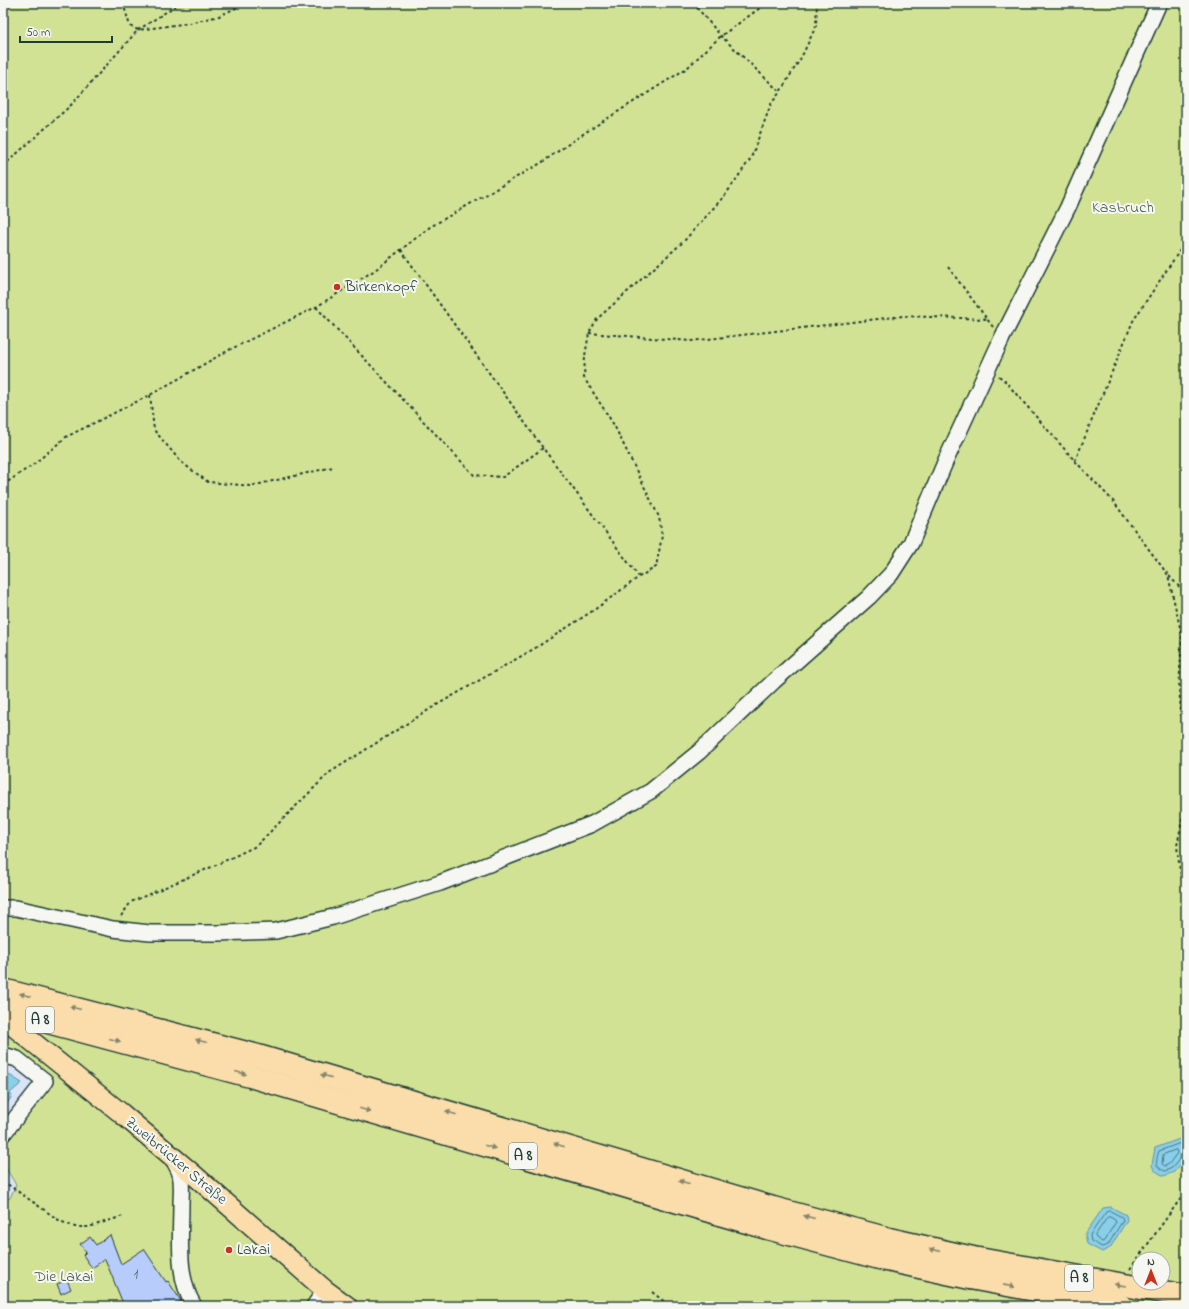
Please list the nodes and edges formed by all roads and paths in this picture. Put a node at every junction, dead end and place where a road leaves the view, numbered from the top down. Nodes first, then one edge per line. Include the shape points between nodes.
1 (123, 3) edge
2 (180, 3) edge
3 (246, 3) edge
4 (693, 3) edge
5 (767, 3) edge
6 (817, 3) edge
7 (1159, 3) edge
8 (138, 30) junction
9 (722, 36) junction
10 (780, 92) junction
11 (3, 166) edge
12 (1186, 241) edge
13 (401, 250) junction
14 (948, 267) dead end
15 (316, 307) junction
16 (987, 319) junction
17 (589, 333) junction
18 (1002, 338) junction
19 (988, 368) junction
20 (150, 395) junction
21 (543, 448) junction
22 (1075, 461) junction
23 (334, 467) dead end
24 (3, 485) edge
25 (1168, 575) junction
26 (639, 577) junction
27 (1186, 594) edge
28 (1186, 708) edge
29 (1181, 716) junction
30 (1186, 758) edge
31 (1186, 801) edge
32 (1186, 893) edge
33 (3, 908) edge
34 (113, 929) junction
35 (3, 990) edge
36 (3, 1010) edge
37 (3, 1018) edge
38 (3, 1055) edge
39 (3, 1134) edge
40 (171, 1157) junction
41 (194, 1175) junction
42 (3, 1181) edge
43 (1186, 1191) edge
44 (122, 1216) dead end
45 (181, 1258) junction
46 (972, 1268) junction
47 (1129, 1270) dead end
48 (325, 1290) junction
49 (652, 1292) dead end
50 (1186, 1296) edge
51 (194, 1306) edge
52 (314, 1306) edge
53 (347, 1306) edge
54 (670, 1306) edge
55 (1121, 1306) edge

1 - 8 path via 130,26
2 - 8 path
3 - 8 path via 219,16
4 - 9 path
5 - 9 path
6 - 10 path via 816,26 802,56
7 - 18 lane via 1068,207
8 - 11 path via 71,105
9 - 10 path
9 - 13 path via 687,68 541,163 430,227
10 - 17 path via 771,104 751,158 726,194 684,241 597,319
12 - 22 path via 1133,321
13 - 15 path via 375,270
13 - 21 path
14 - 16 path
15 - 20 path via 229,350
15 - 21 path via 474,475 503,476
16 - 17 path via 903,316 691,341
16 - 18 path
17 - 26 path via 584,378 614,425 659,517 662,536 656,567
18 - 19 lane
19 - 22 path via 1004,380
19 - 34 lane via 911,543 890,574 869,597 699,752 651,791 592,824 440,882 333,917 276,931 150,934
20 - 23 path via 154,430 181,462 208,482 251,486
20 - 24 path via 66,437 34,464
21 - 26 path
22 - 25 path via 1113,501
25 - 27 path
25 - 29 path via 1182,636 1178,689
26 - 34 path via 537,647 430,709 330,773 256,846 131,902
28 - 29 path
29 - 30 path
31 - 32 path via 1177,846
33 - 34 lane via 16,908
46 -> 35 highway, A 8 via 889,1239 773,1208 258,1056
36 -> 46 highway, A 8 via 250,1076 768,1228 886,1260
37 - 40 main road, Zweibrücker Straße
38 - 39 lane via 17,1059 45,1081
40 - 41 main road, Zweibrücker Straße
40 - 45 lane via 179,1172 181,1185
41 - 45 lane
41 - 48 main road, Zweibrücker Straße
42 - 44 path via 60,1221 75,1227 89,1227
43 - 47 path
45 - 51 lane via 183,1279
50 -> 46 highway, A 8, bridge
46 -> 55 highway, A 8, bridge
48 - 52 lane
48 - 53 main road, Zweibrücker Straße
49 - 54 path

